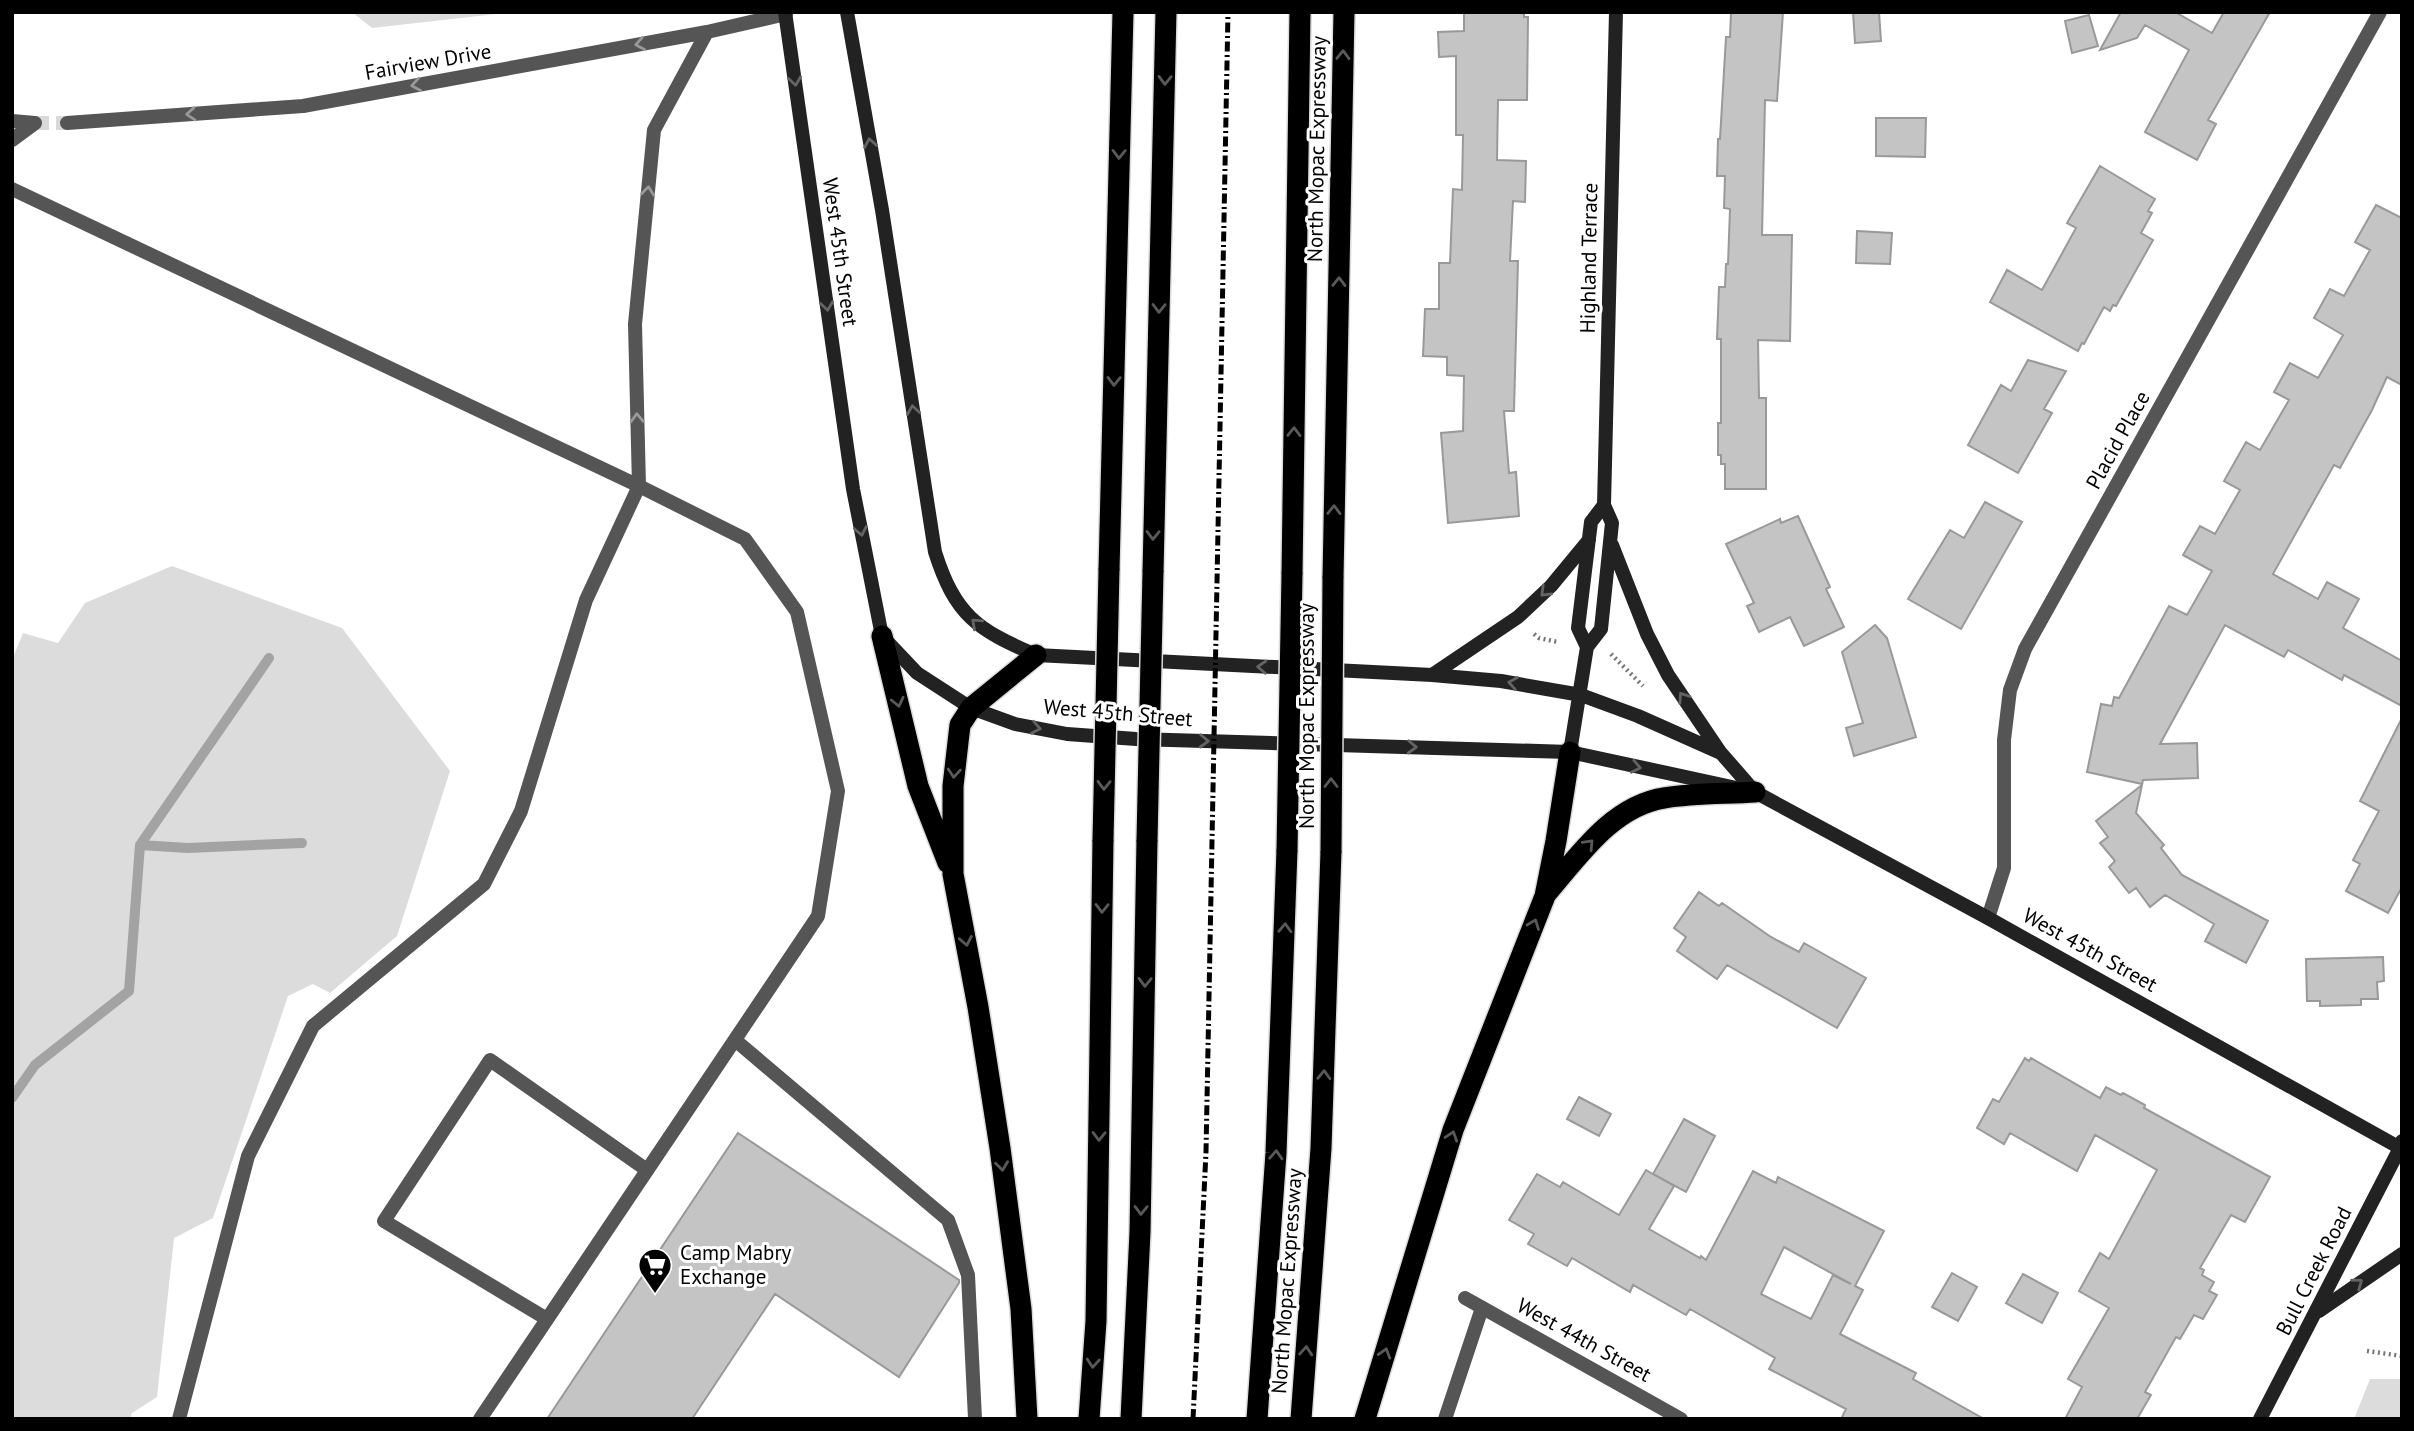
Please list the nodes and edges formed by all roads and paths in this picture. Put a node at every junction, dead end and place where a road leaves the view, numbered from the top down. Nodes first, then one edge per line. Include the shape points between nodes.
1 (847, 12) edge
2 (1123, 12) edge
3 (1166, 12) edge
4 (1300, 12) edge
5 (1344, 12) edge
6 (1616, 12) edge
7 (2380, 12) edge
8 (788, 13) edge
9 (707, 32) junction
10 (12, 121) edge
11 (67, 123) tunnel mouth
12 (12, 140) edge
13 (12, 189) edge
14 (639, 486) junction
15 (1604, 505) junction
16 (1589, 540) junction
17 (1610, 541) junction
18 (1526, 626) dead end
19 (882, 636) junction
20 (1558, 642) dead end
21 (1587, 647) junction
22 (1608, 650) dead end
23 (1036, 655) junction
24 (1432, 675) junction
25 (1643, 685) dead end
26 (1581, 695) junction
27 (971, 708) junction
28 (1570, 752) junction
29 (1721, 753) junction
30 (1755, 792) junction
31 (953, 874) junction
32 (1545, 896) junction
33 (1988, 918) junction
34 (735, 1040) junction
35 (2401, 1146) edge
36 (648, 1170) junction
37 (2402, 1254) edge
38 (1465, 1298) dead end
39 (1482, 1308) junction
40 (2315, 1314) junction
41 (547, 1319) junction
42 (2367, 1352) dead end
43 (2402, 1356) edge
44 (179, 1419) edge
45 (480, 1419) edge
46 (975, 1419) edge
47 (1027, 1419) edge
48 (1089, 1419) edge
49 (1131, 1419) edge
50 (1258, 1419) edge
51 (1301, 1419) edge
52 (1365, 1419) edge
53 (1445, 1419) edge
54 (1681, 1419) edge
55 (2260, 1419) edge

23 -> 1 main road, West 45th Street via 985,631 962,610 945,582 935,552
2 -> 48 highway, bridge via 1096,1321
3 -> 49 highway, bridge via 1140,1232
50 -> 4 highway, bridge via 1276,1153 1287,850
51 -> 5 highway, North Mopac Expressway, bridge via 1321,1149 1331,851
6 - 15 main road, Highland Terrace
7 - 33 street, Placid Place via 2025,649 2010,690 2004,740 2004,868
8 - 9 street, Fairview Drive
8 -> 19 main road, West 45th Street via 853,489
9 -> 11 street, Fairview Drive via 303,106
14 -> 9 street via 635,324 654,130
10 - 12 street via 35,123
13 - 14 street
14 - 34 street via 745,540 797,612 838,791 818,916
14 - 44 street via 586,600 521,811 484,884 313,1026 248,1156
15 - 16 main road, Highland Terrace via 1591,522
15 - 17 main road, Highland Terrace via 1612,523
16 - 21 main road, Highland Terrace via 1578,628
16 -> 24 main road via 1518,617
17 - 21 main road, Highland Terrace via 1601,629
29 -> 17 main road via 1668,675
18 - 20 path via 1539,639
19 - 27 main road, West 45th Street via 917,673
19 -> 31 highway via 918,786
21 - 26 main road, Highland Terrace
22 - 25 path
24 -> 23 main road, West 45th Street
23 - 27 highway
26 -> 24 main road, West 45th Street
26 - 28 main road, Highland Terrace
26 - 29 main road, West 45th Street
27 -> 28 main road, West 45th Street via 1015,724 1122,739
27 -> 31 highway via 960,725 956,751
28 -> 30 main road, West 45th Street
28 - 32 highway
29 - 30 main road, West 45th Street
32 -> 30 highway via 1604,828 1632,809 1662,798
30 - 33 main road, West 45th Street
31 -> 47 highway via 1000,1149 1021,1309
52 -> 32 highway via 1453,1130
33 - 35 main road, West 45th Street
34 - 36 street
34 - 46 street via 948,1220 968,1275
35 - 40 main road, Bull Creek Road
36 - 41 street
36 - 41 street via 490,1060 384,1221
40 -> 37 main road
38 - 39 street, West 44th Street
39 - 53 street
39 - 54 street, West 44th Street
40 - 55 main road, Bull Creek Road
41 - 45 street
42 - 43 path

